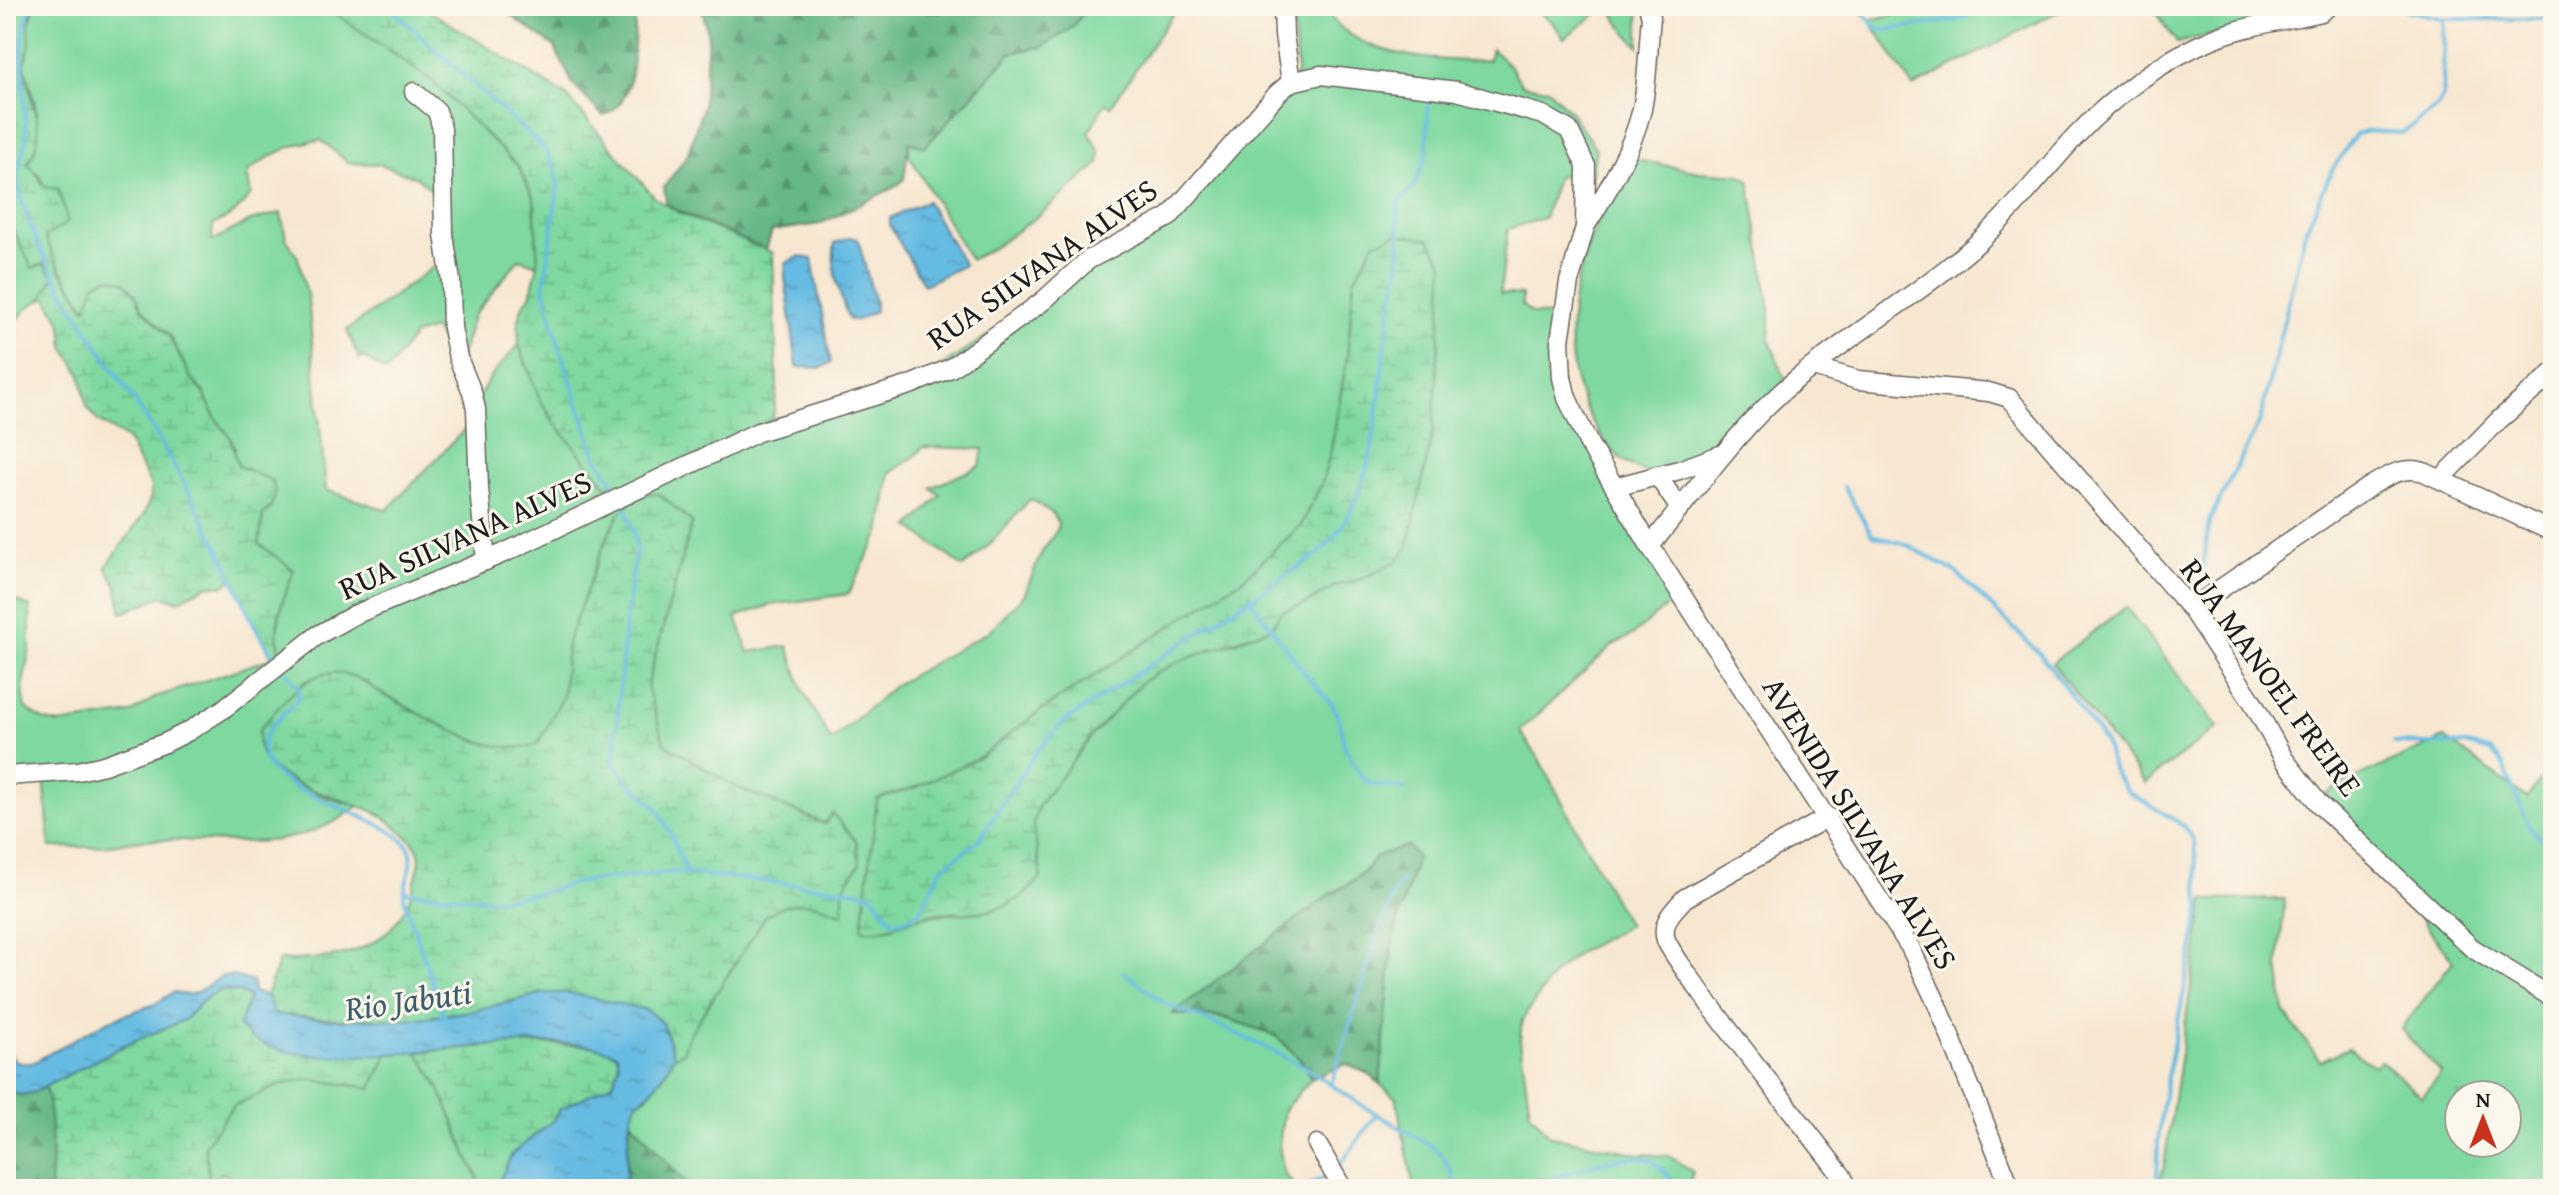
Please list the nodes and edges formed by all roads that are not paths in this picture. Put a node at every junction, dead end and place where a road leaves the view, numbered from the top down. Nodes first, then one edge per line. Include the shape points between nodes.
1 (1283, 6) edge
2 (1648, 6) edge
3 (2329, 6) edge
4 (1291, 82) junction
5 (414, 92) dead end
6 (1585, 227) junction
7 (1813, 367) junction
8 (2553, 373) edge
9 (1720, 455) junction
10 (1657, 475) junction
11 (2441, 479) junction
12 (1615, 487) junction
13 (1680, 509) junction
14 (2553, 532) edge
15 (1650, 546) junction
16 (486, 561) junction
17 (2191, 609) junction
18 (6, 776) edge
19 (1828, 817) junction
20 (2553, 998) edge
21 (1317, 1144) dead end
22 (1343, 1189) edge
23 (1848, 1189) edge
24 (2011, 1189) edge

1 - 4 street
2 - 6 street via 1644,95 1637,126
3 - 7 street via 2217,38 2136,85 2078,133 1971,248
4 - 6 street via 1321,75 1392,81 1457,91 1543,115 1569,130 1581,151 1586,166
4 - 16 street, RUA SILVANA ALVES via 1169,217 1088,260 1043,301 951,368 758,432
5 - 16 street via 437,111 442,129 452,328 476,409
6 - 12 street via 1565,301 1562,378 1579,425
7 - 9 street
7 - 17 street, RUA MANOEL FREIRE via 1858,380 2009,398
8 - 11 street
9 - 10 street
9 - 13 street
10 - 12 street
10 - 13 street
11 - 14 street
11 - 17 street via 2415,469 2394,473
12 - 15 street
13 - 15 street
15 - 19 street, AVENIDA SILVANA ALVES
16 - 18 street, RUA SILVANA ALVES via 354,615 189,731 147,751 78,771
17 - 20 street, RUA MANOEL FREIRE via 2284,759 2319,804 2472,948
19 - 23 street via 1685,898 1665,926 1666,940 1701,992
19 - 24 street, AVENIDA SILVANA ALVES via 1910,947
21 - 22 street

